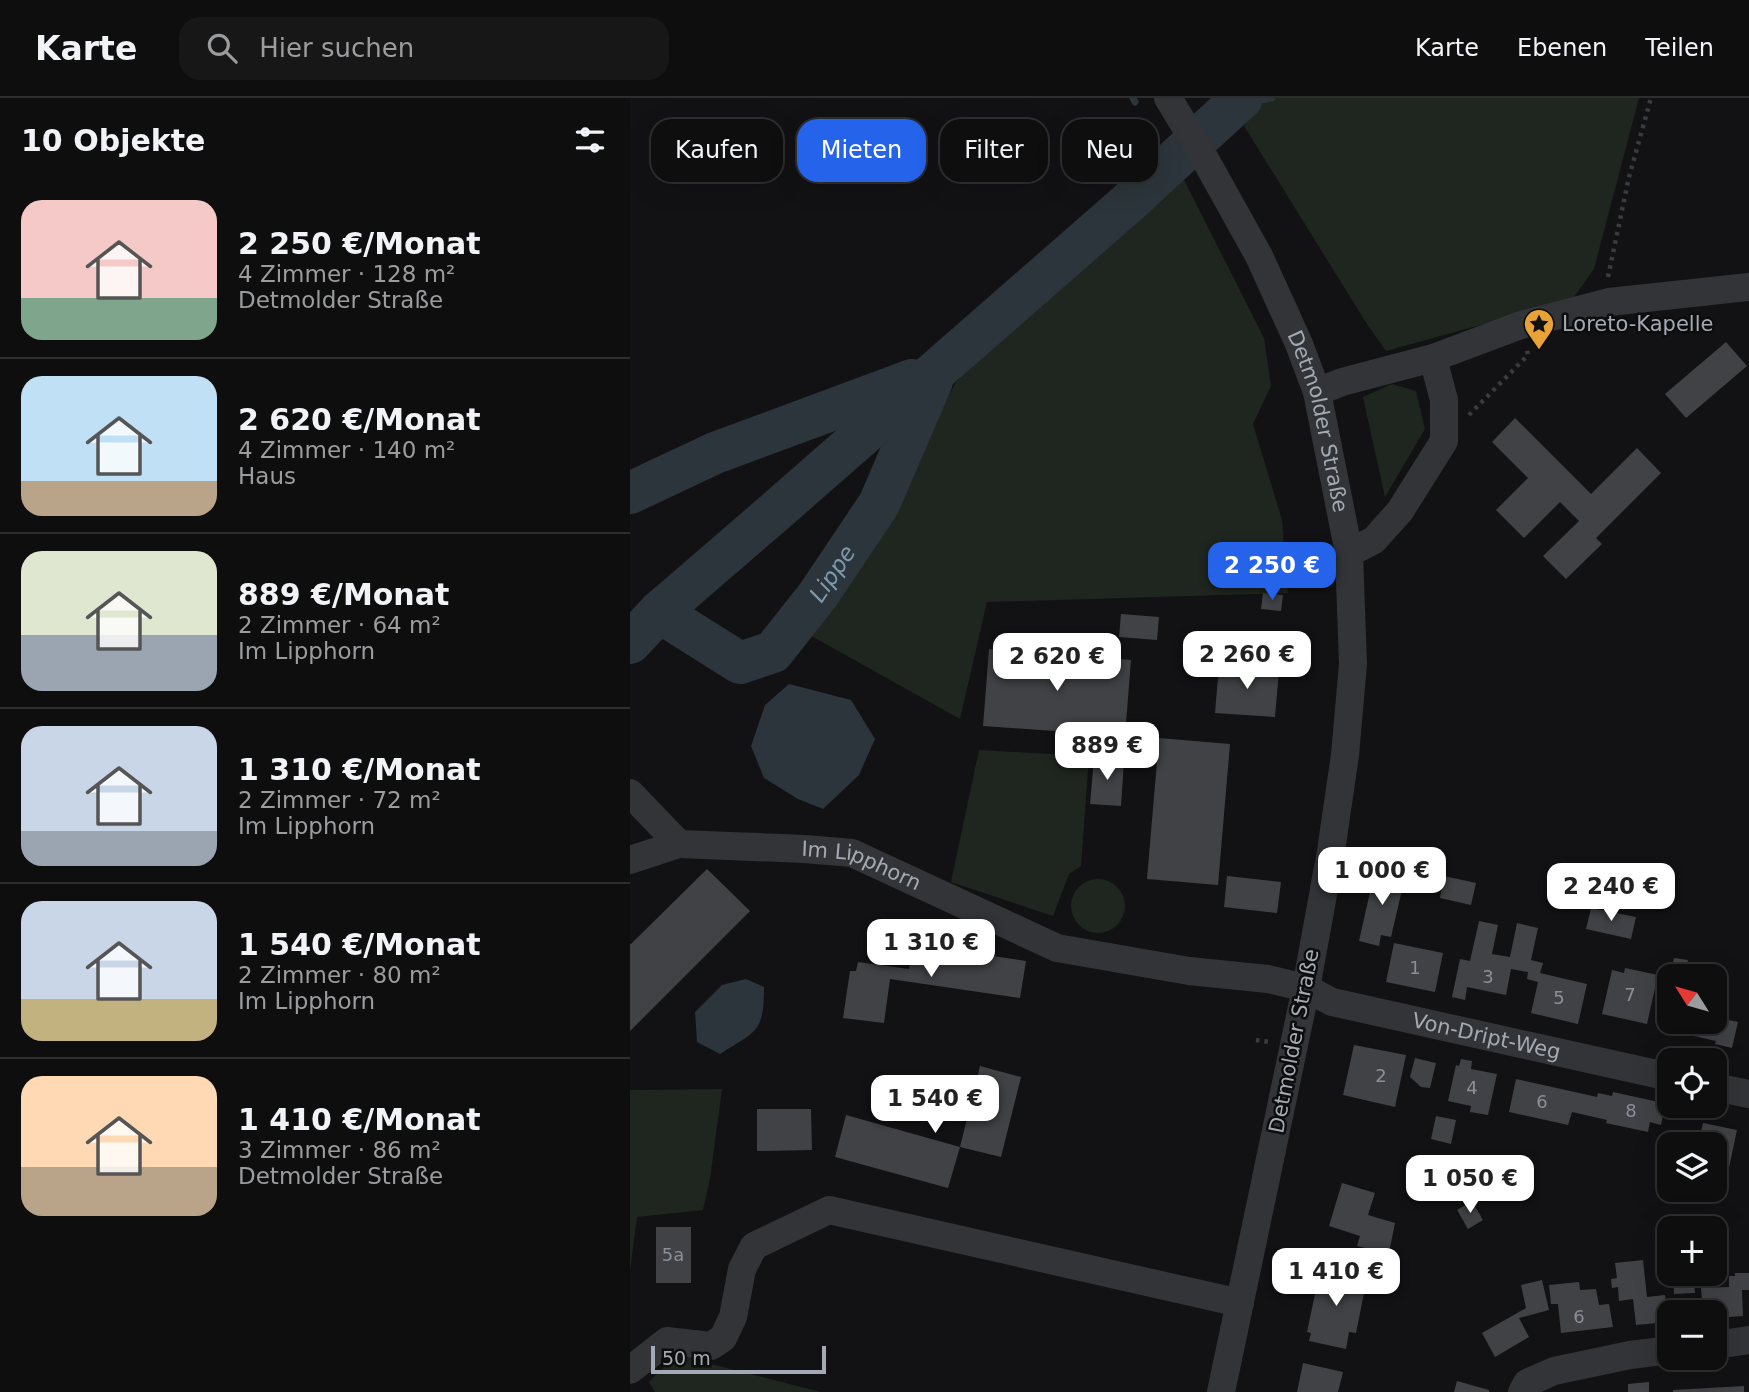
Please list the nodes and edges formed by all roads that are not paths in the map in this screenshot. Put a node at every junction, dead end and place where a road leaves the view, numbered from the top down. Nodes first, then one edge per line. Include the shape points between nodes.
1 (1174, 108) edge
2 (1749, 287) edge
3 (1433, 358) junction
4 (1317, 392) junction
5 (1349, 553) junction
6 (630, 793) edge
7 (678, 844) junction
8 (630, 860) edge
9 (1306, 988) junction
10 (1657, 1074) edge
11 (1727, 1089) edge
12 (1749, 1094) edge
13 (1240, 1303) junction
14 (1749, 1340) edge
15 (1727, 1343) edge
16 (1657, 1352) edge
17 (630, 1370) edge
18 (1221, 1392) edge
19 (1522, 1392) edge

1 - 4 street, Detmolder Straße via 1259,256
2 - 3 street via 1609,302 1521,325
3 - 4 street
3 - 5 street via 1444,400 1444,441 1400,511 1374,540
4 - 5 street, Detmolder Straße
5 - 9 street, Detmolder Straße via 1353,664 1345,755
6 - 7 street
7 - 8 street
7 - 9 street, Im Lipphorn via 852,853 1057,948
9 - 10 street, Von-Dript-Weg via 1332,1002
9 - 13 street, Detmolder Straße
11 - 12 street
13 - 17 street via 829,1210 754,1246 742,1269 733,1317 723,1338 711,1346 667,1341
13 - 18 street, Detmolder Straße
14 - 15 street
16 - 19 street via 1554,1371 1527,1383

